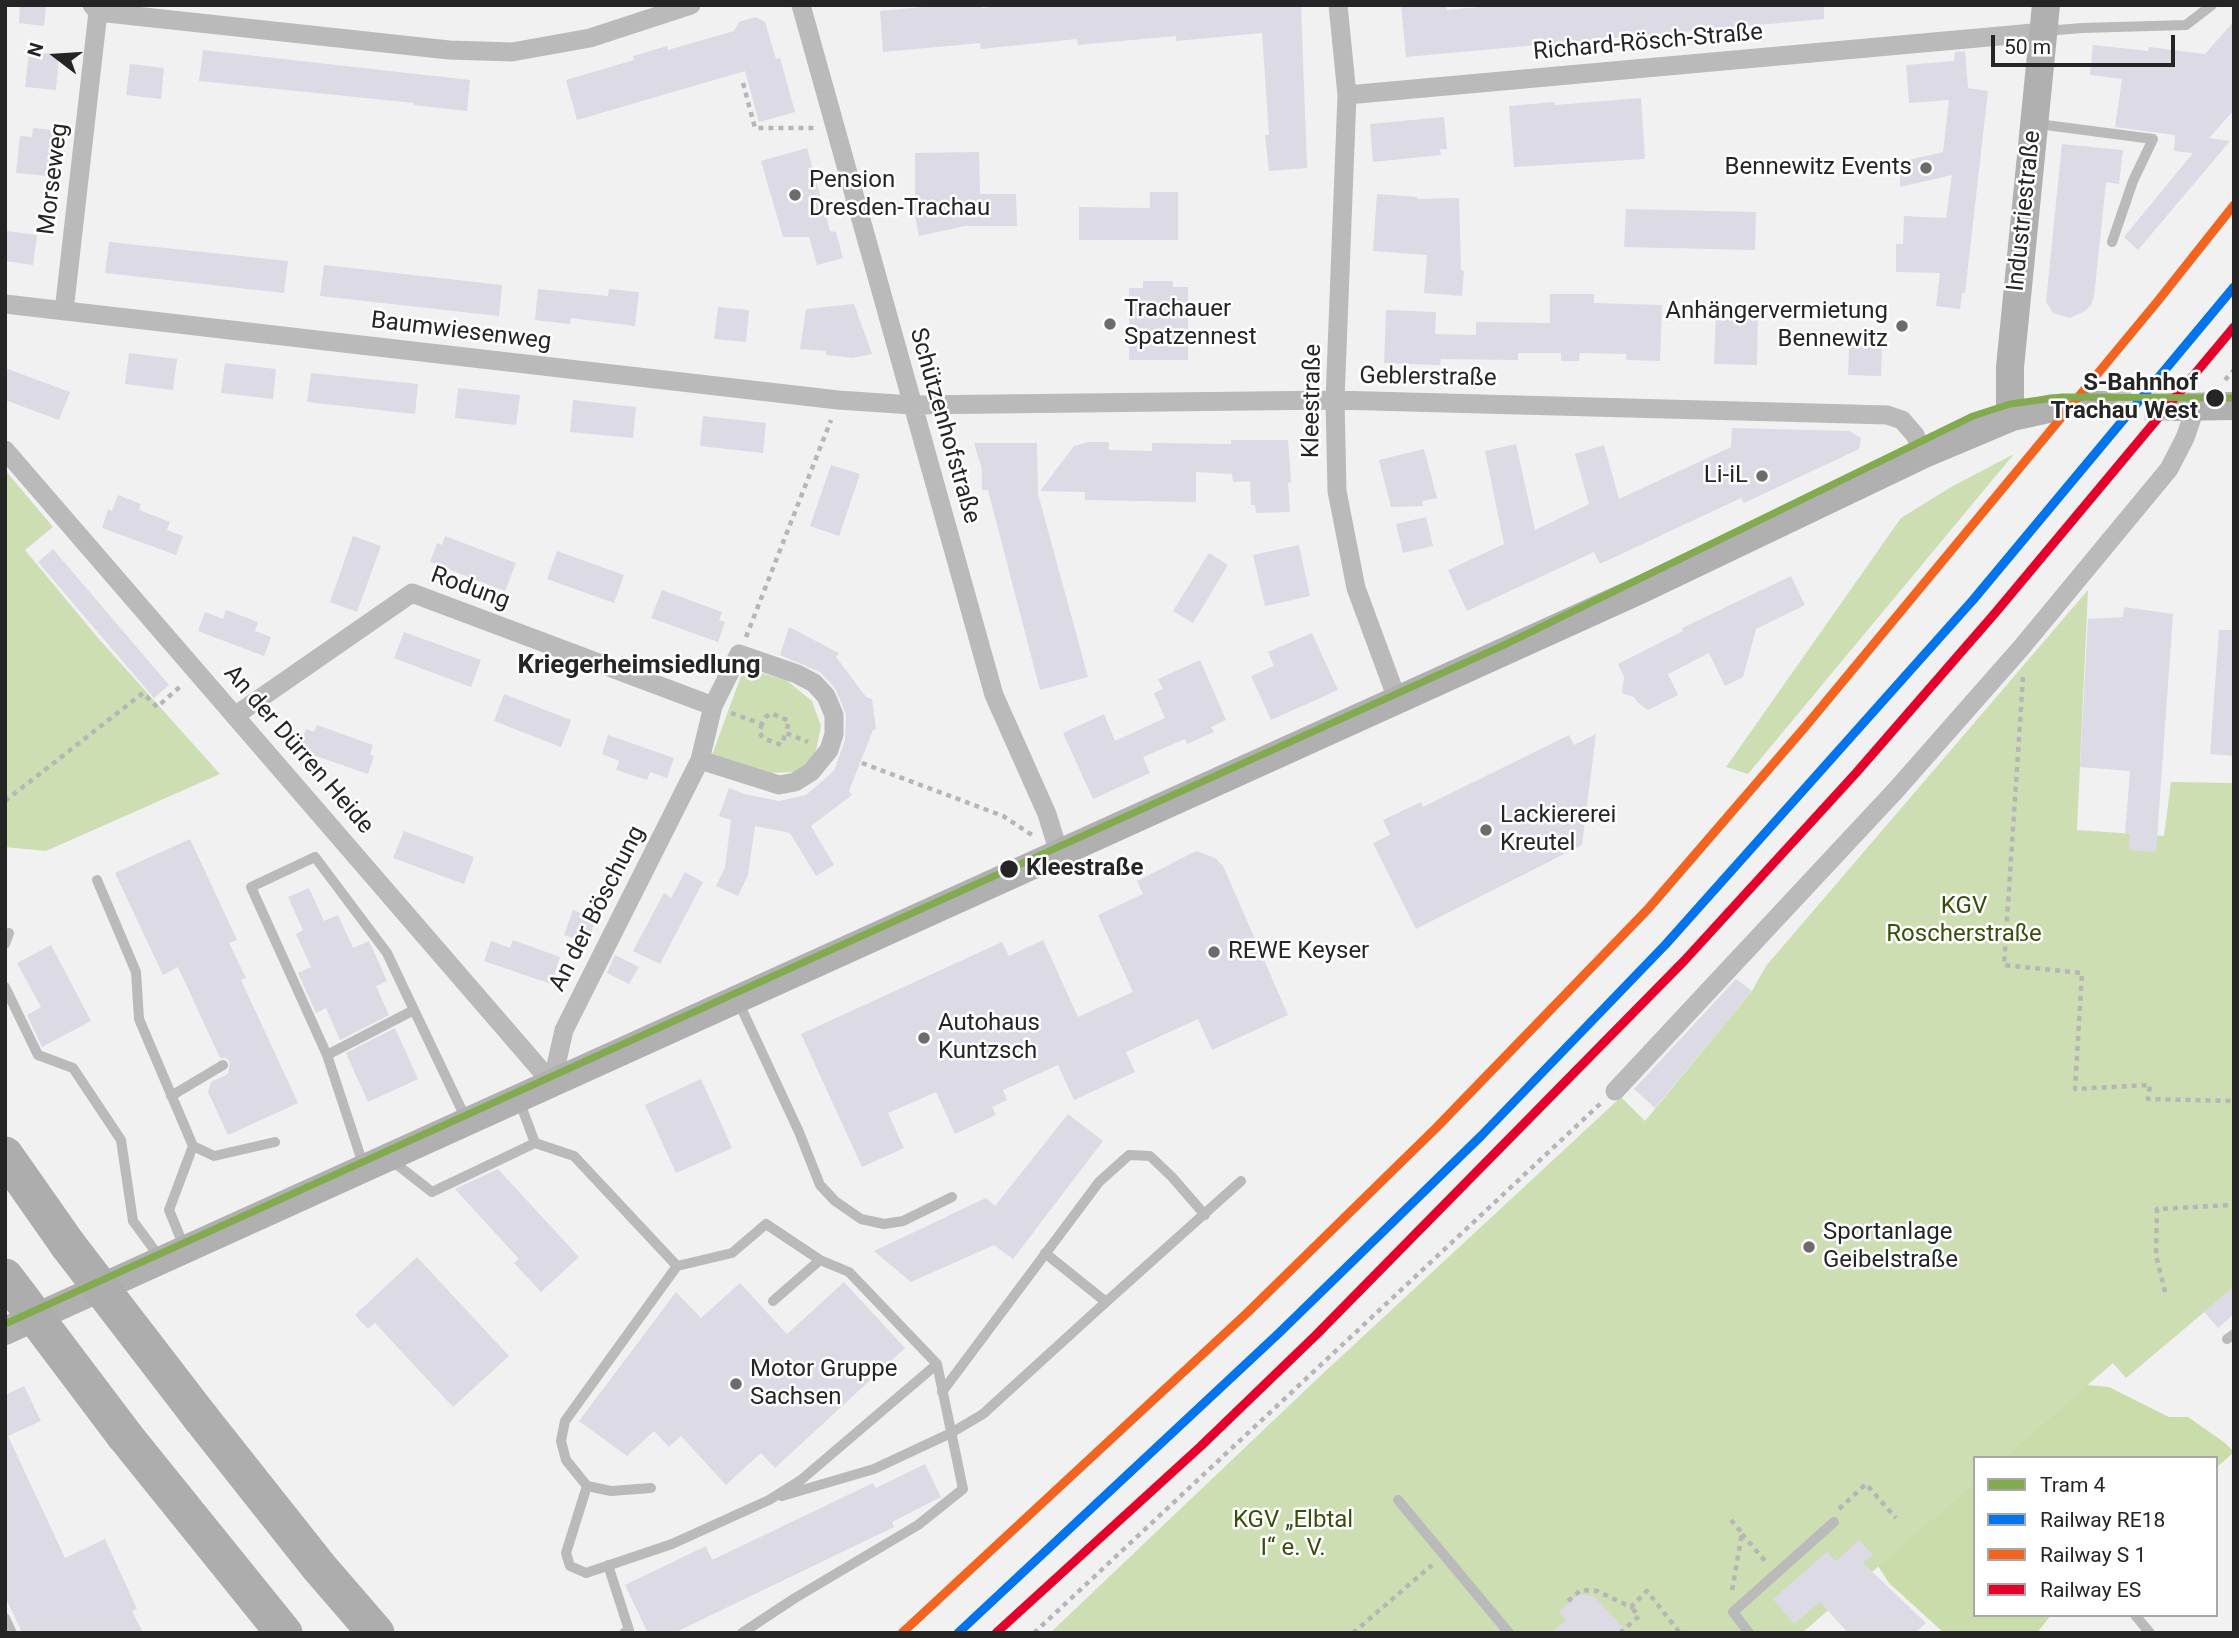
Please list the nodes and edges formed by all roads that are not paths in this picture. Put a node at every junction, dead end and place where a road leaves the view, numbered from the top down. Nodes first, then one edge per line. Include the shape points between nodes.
1 (691, 5) edge
2 (801, 5) edge
3 (1338, 5) edge
4 (2213, 5) edge
5 (95, 9) edge
6 (2045, 18) edge
7 (1347, 94) junction
8 (2034, 124) junction
9 (2112, 242) dead end
10 (5, 304) edge
11 (64, 311) junction
12 (1335, 401) junction
13 (912, 404) junction
14 (2184, 406) joint
15 (2234, 406) edge
16 (2053, 408) dead end
17 (2012, 417) junction
18 (5, 450) edge
19 (1924, 454) junction
20 (1397, 699) junction
21 (713, 706) junction
22 (236, 715) junction
23 (700, 760) junction
24 (1059, 853) junction
25 (97, 880) dead end
26 (5, 987) edge
27 (737, 999) junction
28 (414, 1010) junction
29 (327, 1055) junction
30 (223, 1065) dead end
31 (551, 1083) junction
32 (1615, 1091) road end
33 (171, 1096) junction
34 (518, 1098) junction
35 (467, 1121) junction
36 (275, 1142) dead end
37 (535, 1143) junction
38 (192, 1146) junction
39 (5, 1155) edge
40 (376, 1163) junction
41 (1241, 1181) dead end
42 (953, 1197) dead end
43 (1205, 1215) junction
44 (1045, 1253) junction
45 (173, 1254) junction
46 (820, 1260) junction
47 (677, 1266) junction
48 (5, 1277) edge
49 (773, 1301) dead end
50 (1106, 1301) junction
51 (5, 1331) edge
52 (937, 1364) junction
53 (942, 1392) junction
54 (951, 1433) junction
55 (587, 1486) junction
56 (651, 1488) dead end
57 (769, 1500) junction
58 (1398, 1500) dead end
59 (1834, 1522) road end
60 (608, 1565) junction
61 (2137, 1617) edge
62 (6, 1620) edge
63 (12, 1633) edge
64 (284, 1633) edge
65 (376, 1633) edge
66 (624, 1633) edge
67 (742, 1633) edge
68 (1509, 1633) edge
69 (1749, 1633) edge
70 (2150, 1633) edge

1 - 5 street, Morseweg via 590,38 512,52 449,50
2 - 13 street, Schützenhofstraße
3 - 7 street
4 - 6 lane via 2186,26 2081,28
5 - 11 street, Morseweg
6 - 7 street, Richard-Rösch-Straße
6 - 8 main road, Industriestraße
7 - 12 street, Kleestraße
8 - 9 lane via 2153,139
8 - 17 main road, Industriestraße via 2010,367
10 - 11 street, Baumwiesenweg
11 - 13 street, Baumwiesenweg via 838,400
12 - 13 street, Geblerstraße
12 - 19 street, Geblerstraße via 1887,415 1902,420
12 - 20 street, Kleestraße via 1337,491 1356,588
13 - 24 street, Schützenhofstraße via 995,695 1047,814
14 - 15 main road
14 - 32 street via 2185,438 2169,469 2021,648 1896,790
16 - 17 main road
17 - 19 main road
18 - 22 street, An der Dürren Heide
19 - 20 main road via 1640,590
20 - 24 main road
21 - 22 street, Rodung via 412,593
21 - 23 street, An der Böschung
21 - 23 street, An der Böschung via 740,654 814,683 827,696 834,734 829,750 811,772 795,782 779,785
22 - 31 street, An der Dürren Heide
23 - 31 street, An der Böschung via 564,1030
24 - 27 main road
25 - 33 lane via 136,972 139,1019
26 - 45 lane via 38,1055 73,1068 121,1140 133,1221
27 - 31 main road
27 - 42 lane via 820,1185 835,1201 861,1219 884,1224 903,1221
28 - 29 lane
28 - 29 lane via 387,953 315,857 251,887
28 - 35 lane
29 - 40 lane via 354,1135
30 - 33 lane
31 - 34 main road
33 - 38 lane
34 - 35 main road
34 - 37 lane
35 - 40 main road
36 - 38 lane via 214,1156
37 - 40 lane via 432,1192
37 - 47 lane via 574,1156
38 - 45 lane via 169,1210
39 - 65 highway, bridge via 201,1418
40 - 45 main road
41 - 43 lane
43 - 44 lane via 1150,1156 1129,1156 1099,1182
43 - 50 lane
44 - 50 lane
44 - 53 lane
45 - 51 main road
46 - 47 lane via 766,1224 732,1253
46 - 49 lane
46 - 52 lane via 849,1272
47 - 55 lane via 565,1421 561,1441 566,1460
48 - 64 highway, bridge via 125,1436
50 - 54 lane via 983,1414
52 - 53 lane
52 - 57 lane via 801,1480
53 - 54 lane
54 - 57 lane via 874,1469
54 - 67 lane via 963,1489 918,1525
55 - 56 lane via 611,1491
55 - 60 lane via 566,1553 570,1566 586,1573
57 - 60 lane via 672,1544
58 - 68 lane
59 - 69 lane via 1732,1612
60 - 66 lane via 629,1630
61 - 70 lane
62 - 63 lane

